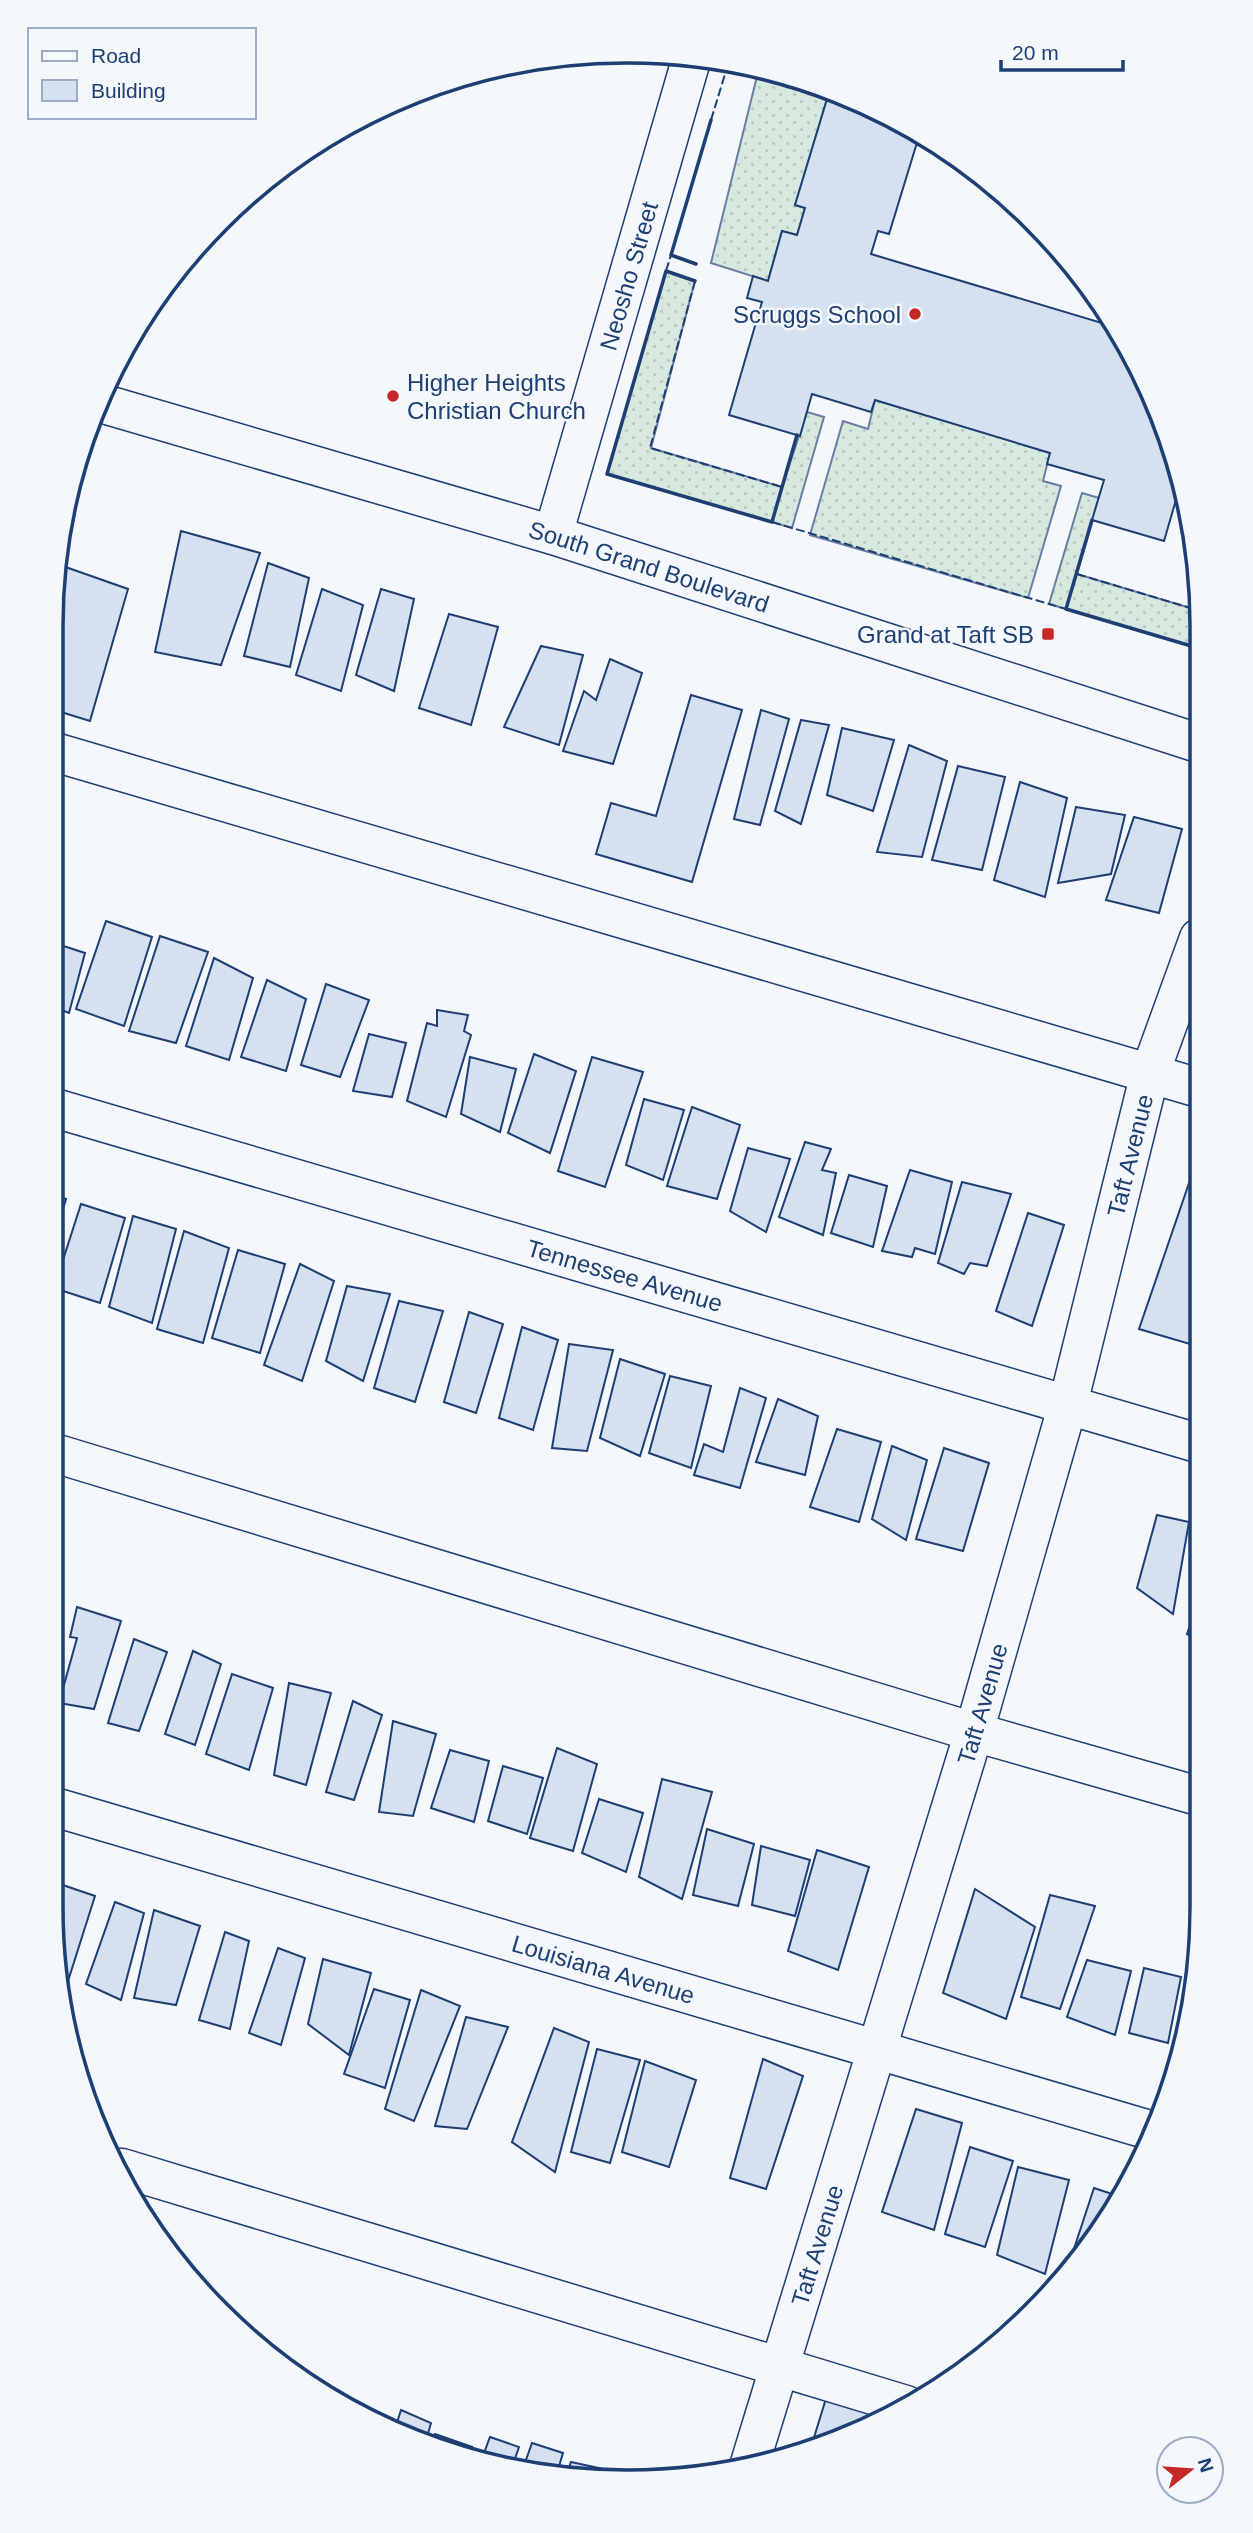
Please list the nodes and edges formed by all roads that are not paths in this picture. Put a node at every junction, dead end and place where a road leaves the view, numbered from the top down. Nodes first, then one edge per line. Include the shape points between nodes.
1 (689, 67) edge
2 (108, 405) edge
3 (552, 535) junction
4 (1190, 740) edge
5 (63, 755) edge
6 (1190, 963) edge
7 (1150, 1073) junction
8 (1190, 1085) edge
9 (63, 1111) edge
10 (1068, 1404) junction
11 (1190, 1441) edge
12 (63, 1456) edge
13 (974, 1732) junction
14 (1190, 1794) edge
15 (63, 1810) edge
16 (877, 2051) junction
17 (1144, 2129) edge
18 (128, 2170) edge
19 (778, 2367) junction
20 (895, 2402) edge
21 (752, 2455) edge

1 - 3 street, Neosho Street
2 - 3 street, South Grand Boulevard
3 - 4 street, South Grand Boulevard
5 - 7 street
6 - 7 street, Taft Avenue
7 - 8 street
7 - 10 street, Taft Avenue
9 - 10 street, Tennessee Avenue
10 - 11 street, Tennessee Avenue
10 - 13 street, Taft Avenue
12 - 13 street
13 - 14 street
13 - 16 street, Taft Avenue
15 - 16 street, Louisiana Avenue
16 - 17 street, Louisiana Avenue
16 - 19 street, Taft Avenue
18 - 19 street
19 - 20 street
19 - 21 street, Taft Avenue

